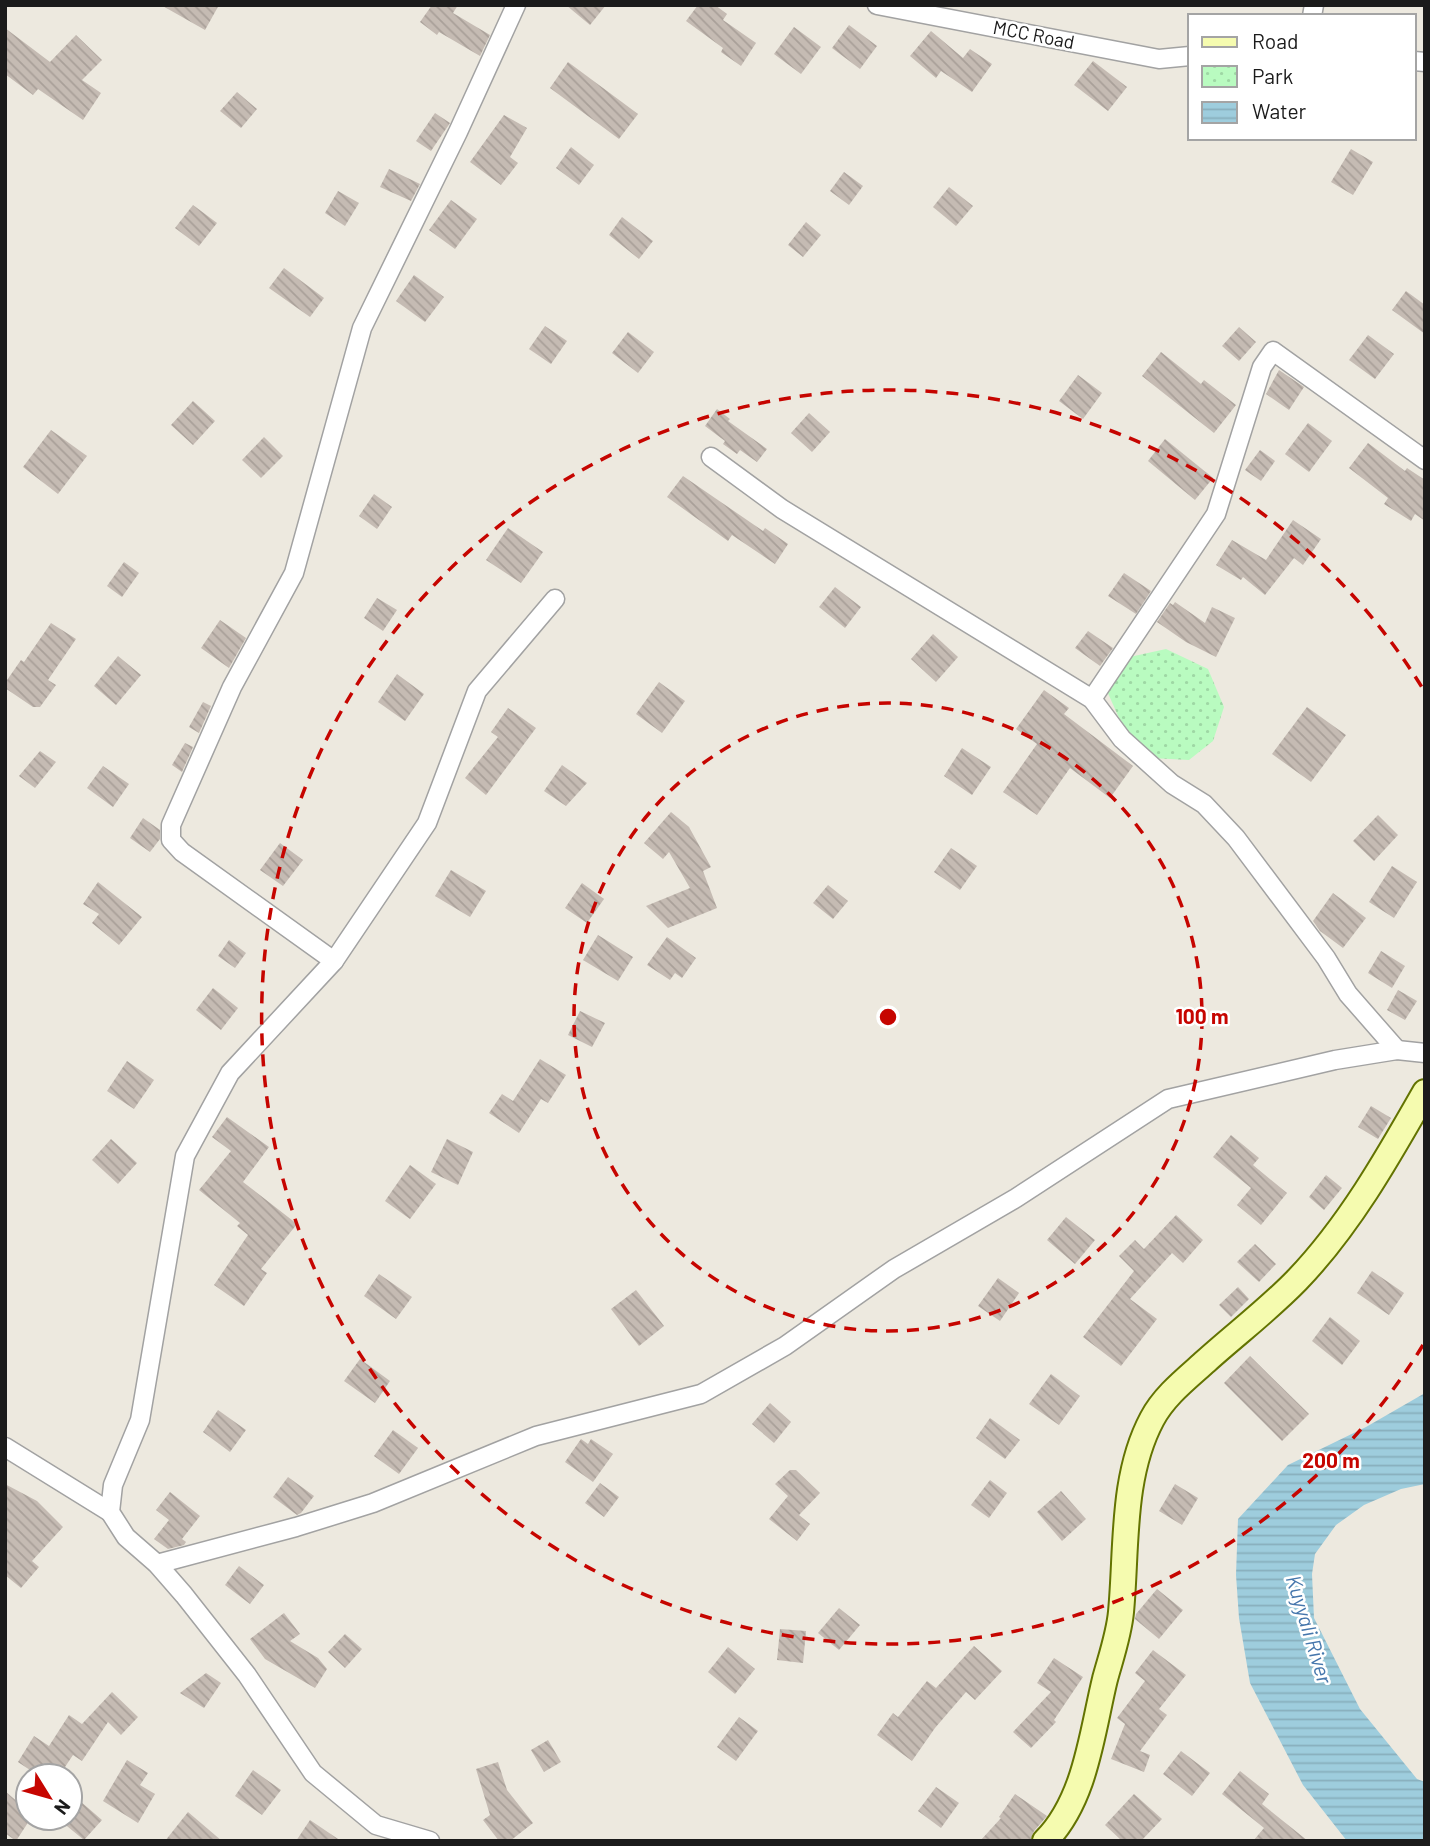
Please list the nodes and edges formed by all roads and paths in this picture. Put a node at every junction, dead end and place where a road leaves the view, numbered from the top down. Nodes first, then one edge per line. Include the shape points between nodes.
1 (516, 5) edge
2 (877, 5) edge
3 (1188, 56) edge
4 (711, 457) dead end
5 (1425, 460) edge
6 (555, 599) dead end
7 (1092, 699) junction
8 (334, 961) junction
9 (1396, 1051) junction
10 (1425, 1053) edge
11 (1425, 1091) edge
12 (5, 1447) edge
13 (110, 1512) junction
14 (157, 1564) junction
15 (430, 1841) edge
16 (1045, 1841) edge

1 - 8 street via 362,328 295,573 232,687 172,825 171,841 182,852
2 - 3 street, MCC Road via 1159,59
4 - 7 street via 782,509
5 - 7 street via 1273,351 1262,367 1216,514
6 - 8 street via 477,691 427,822
7 - 9 street via 1122,739 1172,784 1203,804 1236,838 1326,958 1348,995
8 - 13 street via 230,1073 186,1156 140,1420 113,1485
9 - 10 street
9 - 14 street via 1335,1060 1168,1099 1016,1198 894,1269 785,1346 701,1394 536,1436 373,1503
11 - 16 main road via 1347,1218 1297,1279 1176,1388 1152,1418 1136,1458 1121,1615 1090,1743 1066,1814
12 - 13 street
13 - 14 street via 126,1536
14 - 15 street via 247,1675 313,1773 376,1825

